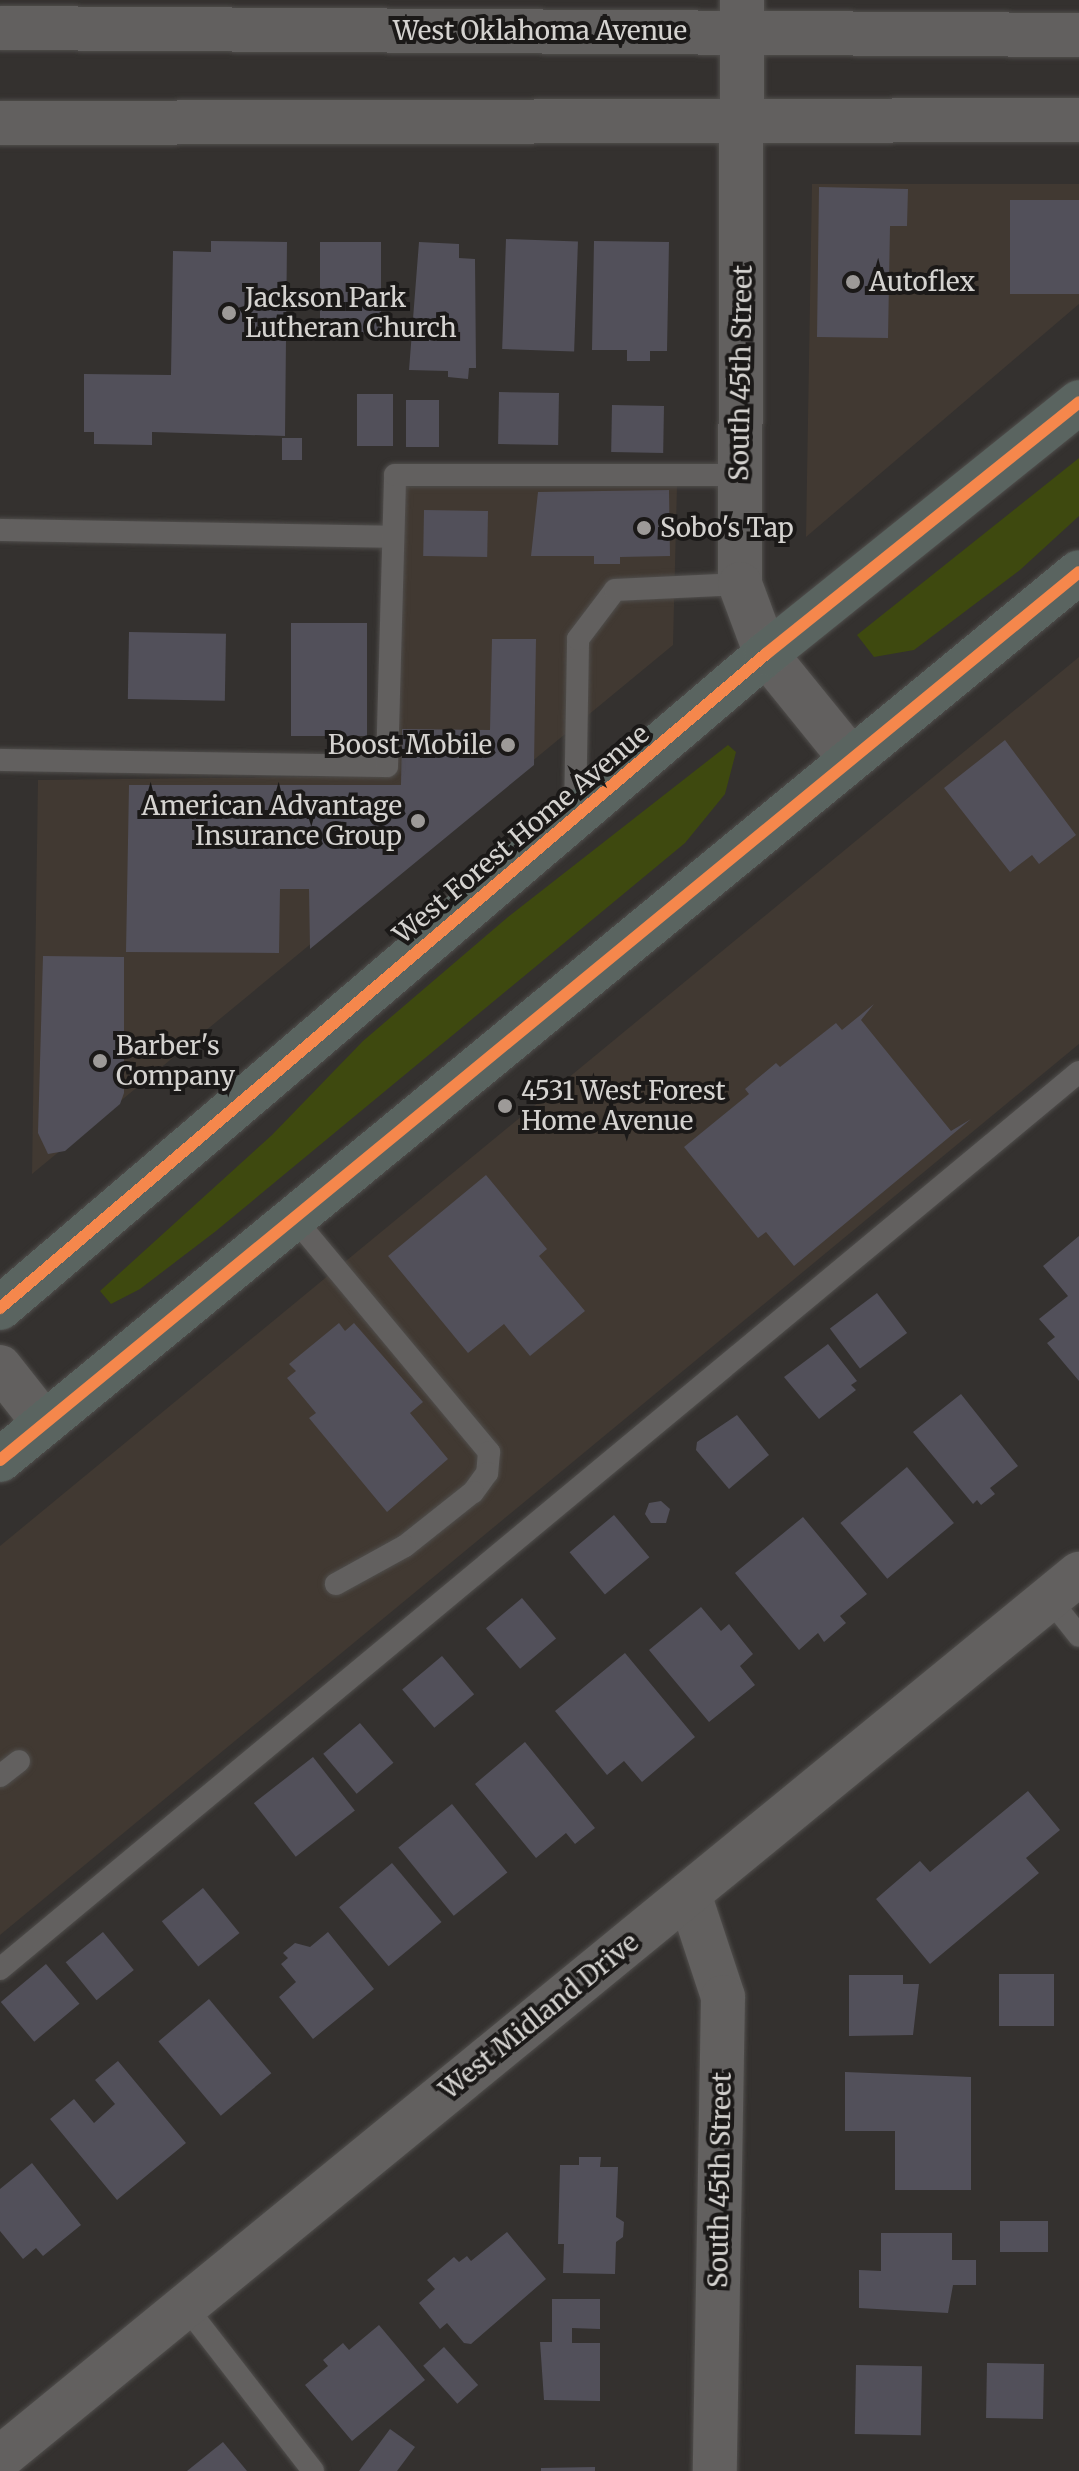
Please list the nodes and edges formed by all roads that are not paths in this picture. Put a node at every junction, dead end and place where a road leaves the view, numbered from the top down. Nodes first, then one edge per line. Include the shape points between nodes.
1 (741, 16) edge
2 (0, 28) edge
3 (1079, 35) edge
4 (1079, 120) edge
5 (0, 123) edge
6 (745, 123) junction
7 (1079, 402) edge
8 (740, 475) junction
9 (0, 530) edge
10 (393, 537) junction
11 (1079, 572) edge
12 (740, 584) junction
13 (766, 654) junction
14 (851, 759) junction
15 (0, 760) edge
16 (575, 817) junction
17 (1079, 1072) edge
18 (294, 1218) junction
19 (0, 1308) edge
20 (0, 1367) edge
21 (44, 1423) junction
22 (0, 1460) edge
23 (336, 1584) dead end
24 (1064, 1586) edge
25 (1079, 1636) edge
26 (19, 1761) dead end
27 (0, 1776) edge
28 (689, 1894) junction
29 (0, 1969) edge
30 (186, 2307) junction
31 (0, 2458) edge
32 (313, 2471) edge
33 (715, 2471) edge

1 - 2 street, West Oklahoma Avenue
1 - 3 street, West Oklahoma Avenue
1 - 6 street, South 45th Street
4 - 6 street
5 - 6 street
6 - 8 street, South 45th Street
7 - 13 main road, West Forest Home Avenue
8 - 10 lane via 395,475
8 - 12 street, South 45th Street
9 - 10 lane
10 - 15 lane via 387,766
11 - 14 main road
12 - 13 street, South 45th Street
12 - 16 lane via 615,590 578,639
13 - 14 street, South 45th Street
13 - 16 main road, West Forest Home Avenue
14 - 18 main road
16 - 19 main road, West Forest Home Avenue
17 - 29 lane
18 - 21 main road
18 - 23 lane via 489,1452 487,1473 473,1492 405,1546
20 - 21 street
21 - 22 main road
24 - 25 lane
24 - 28 street, West Midland Drive
26 - 27 lane
28 - 30 street, West Midland Drive
28 - 33 street, South 45th Street via 723,1997
30 - 31 street, West Midland Drive
30 - 32 lane

